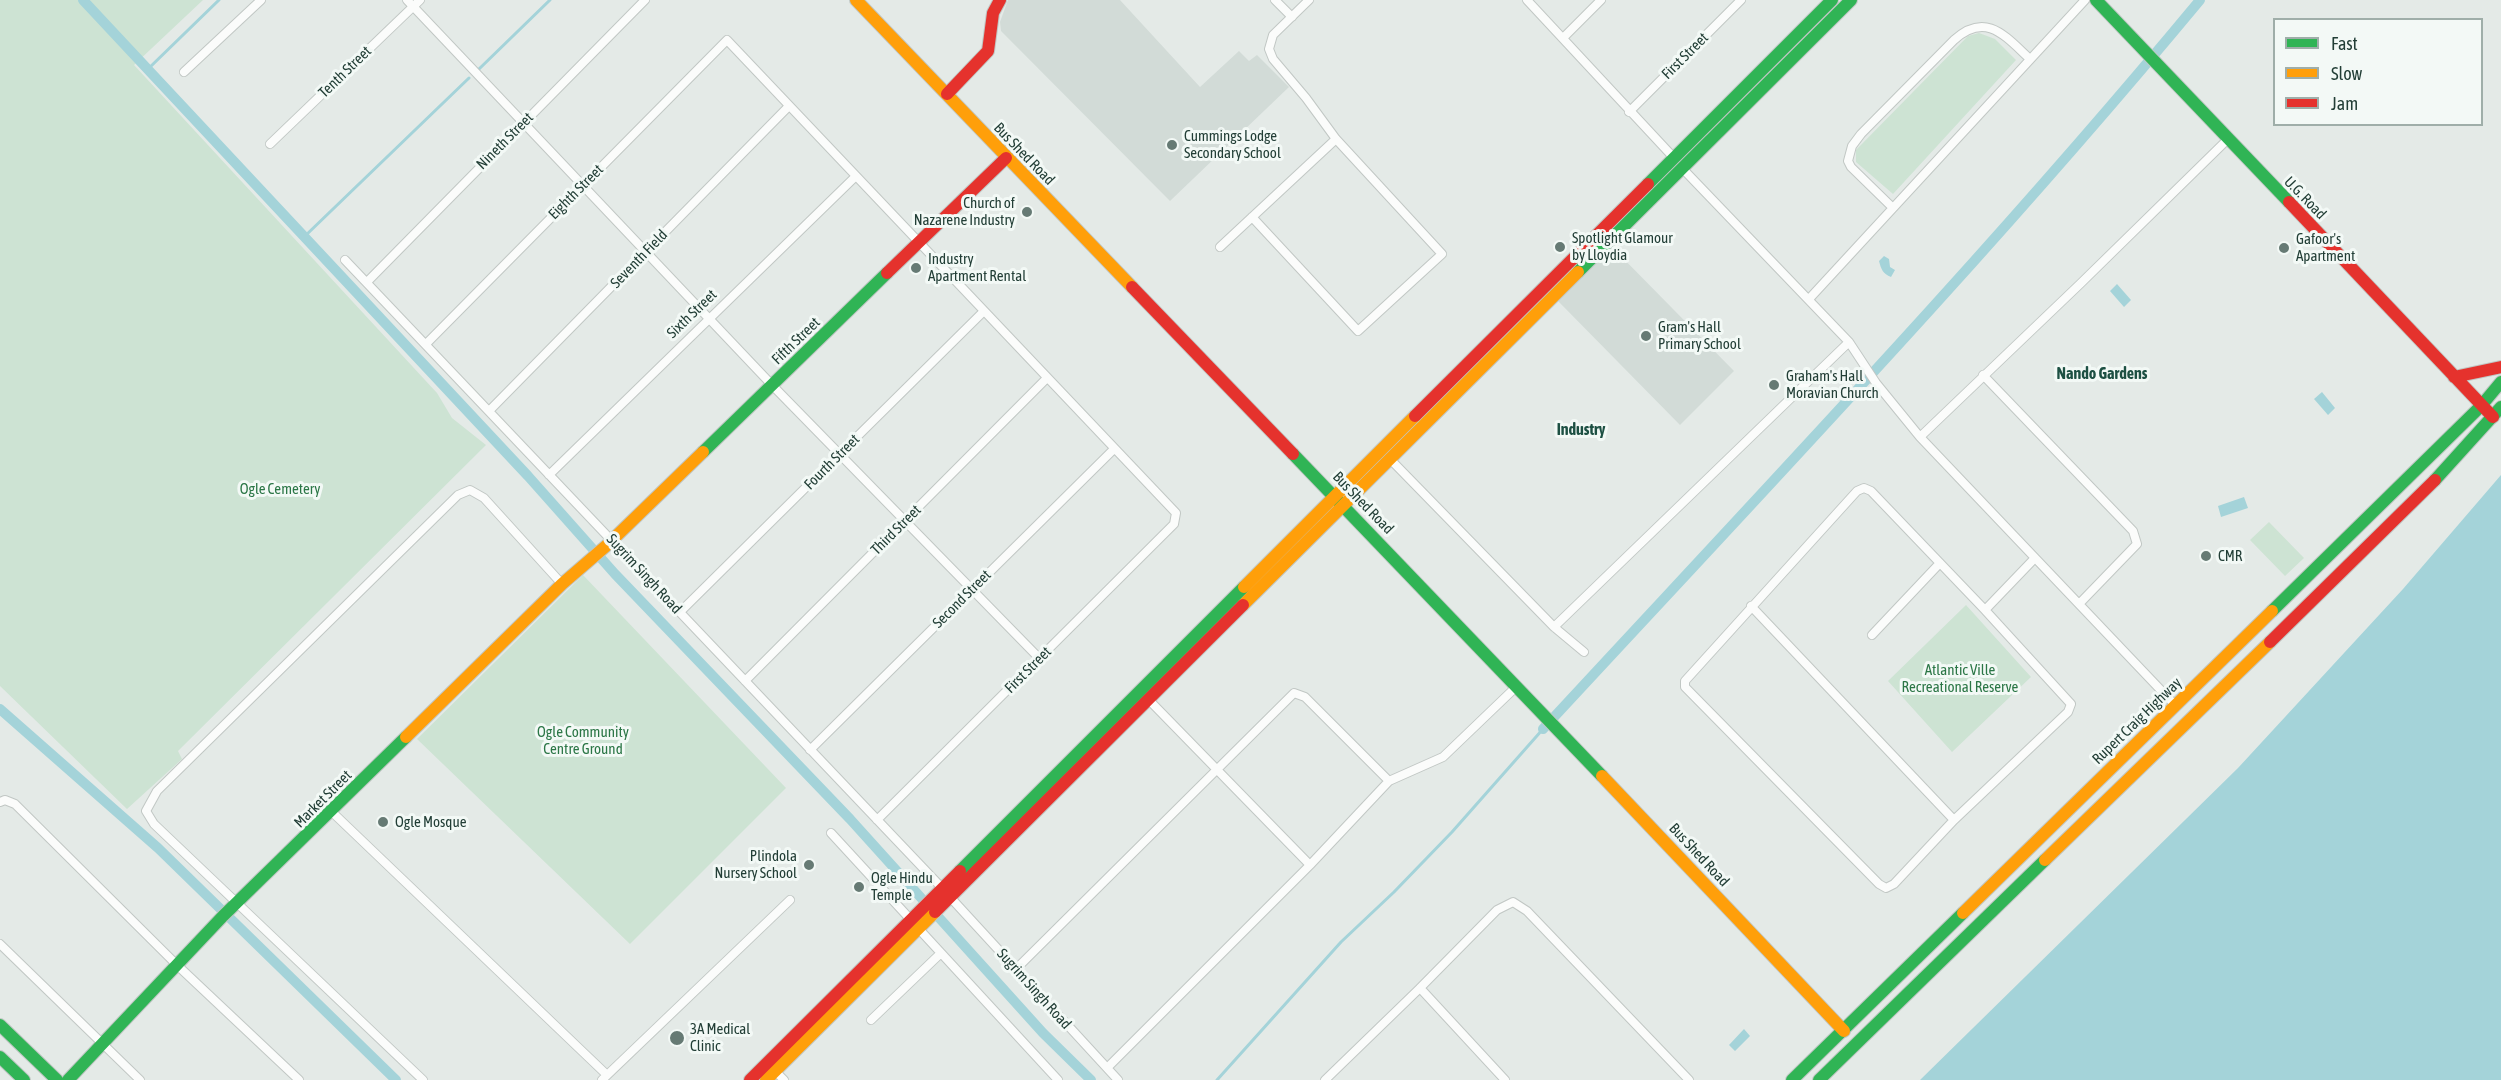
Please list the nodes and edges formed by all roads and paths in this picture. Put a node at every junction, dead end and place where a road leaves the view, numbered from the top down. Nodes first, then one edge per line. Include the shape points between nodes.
1 (261, 0) edge
2 (645, 0) edge
3 (856, 0) edge
4 (1000, 0) edge
5 (1275, 0) edge
6 (1309, 0) edge
7 (1527, 0) edge
8 (1601, 0) edge
9 (1741, 0) edge
10 (1832, 0) edge
11 (1851, 0) edge
12 (2085, 0) edge
13 (2096, 0) edge
14 (413, 2) edge
15 (1292, 17) junction
16 (1563, 38) junction
17 (2030, 59) junction
18 (184, 72) dead end
19 (946, 94) junction
20 (788, 107) junction
21 (1629, 112) junction
22 (523, 123) junction
23 (1336, 139) junction
24 (2227, 140) junction
25 (270, 144) dead end
26 (1006, 158) junction
27 (1679, 163) junction
28 (856, 176) junction
29 (582, 185) junction
30 (1893, 208) junction
31 (1252, 217) junction
32 (919, 243) junction
33 (1220, 247) dead end
34 (646, 252) junction
35 (345, 260) dead end
36 (367, 282) junction
37 (1809, 299) junction
38 (984, 311) junction
39 (709, 319) junction
40 (1850, 342) junction
41 (426, 344) junction
42 (2501, 366) edge
43 (1983, 375) junction
44 (2454, 377) junction
45 (1047, 378) junction
46 (2501, 382) edge
47 (772, 385) junction
48 (2481, 406) junction
49 (489, 411) junction
50 (2497, 412) edge
51 (1920, 437) junction
52 (1114, 449) junction
53 (839, 454) junction
54 (1390, 459) junction
55 (549, 475) junction
56 (1339, 501) junction
57 (905, 521) junction
58 (609, 543) junction
59 (2034, 559) junction
60 (1940, 563) junction
61 (562, 584) junction
62 (972, 590) junction
63 (2079, 604) junction
64 (1751, 606) junction
65 (1985, 610) junction
66 (680, 612) junction
67 (1554, 627) junction
68 (1872, 635) dead end
69 (1584, 652) dead end
70 (1040, 659) junction
71 (745, 681) junction
72 (1516, 687) junction
73 (1148, 699) junction
74 (2175, 705) junction
75 (810, 750) junction
76 (1217, 769) junction
77 (1389, 781) junction
78 (0, 802) edge
79 (332, 812) junction
80 (877, 820) junction
81 (1954, 820) junction
82 (831, 833) dead end
83 (1310, 865) junction
84 (945, 894) junction
85 (790, 900) dead end
86 (231, 909) junction
87 (916, 923) junction
88 (0, 944) edge
89 (941, 953) junction
90 (177, 965) junction
91 (1016, 969) junction
92 (1420, 988) junction
93 (871, 1020) dead end
94 (0, 1025) edge
95 (1844, 1031) junction
96 (101, 1043) junction
97 (0, 1057) edge
98 (1107, 1068) junction
99 (770, 1075) edge
100 (604, 1078) edge
101 (24, 1080) edge
102 (57, 1080) edge
103 (68, 1080) edge
104 (140, 1080) edge
105 (299, 1080) edge
106 (423, 1080) edge
107 (750, 1080) edge
108 (784, 1080) edge
109 (1058, 1080) edge
110 (1118, 1080) edge
111 (1325, 1080) edge
112 (1505, 1080) edge
113 (1689, 1080) edge
114 (1792, 1080) edge
115 (1819, 1080) edge

1 - 18 street
2 - 22 street, Nineth Street
3 - 19 main road, Bus Shed Road
4 - 19 main road via 990,18 988,51
5 - 15 street
6 - 15 street
7 - 16 street
8 - 16 street
9 - 21 street, First Street
10 - 27 main road
11 - 27 main road
12 - 17 street
13 - 24 main road, U.G. Road
14 - 22 street
14 - 25 street, Tenth Street
15 - 23 street via 1269,44 1273,59
16 - 21 street
17 - 30 street
17 - 30 street via 1999,31 1969,28 1861,134 1848,161
19 - 26 main road, Bus Shed Road
20 - 28 street
20 - 29 street, Eighth Street via 727,40
20 - 34 street, Seventh Field
21 - 27 street
22 - 29 street
22 - 36 street, Nineth Street
23 - 31 street
23 - 31 street via 1442,254 1358,331
24 - 43 street
24 - 44 main road, U.G. Road
26 - 32 main road, Fifth Street
26 - 56 main road, Bus Shed Road
27 - 37 street
27 - 54 main road
27 - 56 main road
28 - 32 street
28 - 39 street, Sixth Street
29 - 34 street
29 - 41 street, Eighth Street
30 - 37 street
31 - 33 street
32 - 38 street
32 - 47 main road, Fifth Street
34 - 39 street
34 - 49 street, Seventh Field
35 - 36 street, Sugrim Singh Road
36 - 41 street, Sugrim Singh Road
37 - 40 street
38 - 45 street
38 - 53 street, Fourth Street
39 - 47 street
39 - 55 street, Sixth Street
40 - 51 street via 1876,383
40 - 67 street
41 - 49 street, Sugrim Singh Road
42 - 44 main road
43 - 51 street
43 - 63 street via 2133,531 2137,544
44 - 48 main road, U.G. Road
45 - 52 street
45 - 57 street, Third Street
46 - 48 main road, Rupert Craig Highway
47 - 53 street
47 - 58 main road, Fifth Street
48 - 50 main road, U.G. Road
48 - 74 main road, Rupert Craig Highway
49 - 55 street, Sugrim Singh Road
50 - 115 main road via 2426,490
51 - 59 street
52 - 62 street, Second Street
52 - 70 street, First Street via 1176,513 1176,518
53 - 57 street
53 - 66 street, Fourth Street
54 - 56 main road
54 - 67 street
55 - 58 street, Sugrim Singh Road
56 - 72 main road, Bus Shed Road
56 - 73 main road
56 - 84 main road
57 - 62 street
57 - 71 street, Third Street
58 - 61 main road, Market Street
58 - 66 street, Sugrim Singh Road
59 - 63 street
59 - 65 street
60 - 64 street via 1864,488
60 - 65 street
60 - 68 street
61 - 79 main road, Market Street
61 - 86 street via 484,498 470,490 458,495 257,692 157,791 146,811
62 - 70 street
62 - 75 street, Second Street
63 - 74 street
64 - 81 street
64 - 81 street via 1685,681 1685,687 1886,888
65 - 81 street via 2071,704 2068,712
66 - 71 street, Sugrim Singh Road
67 - 69 street
70 - 80 street, First Street
71 - 75 street, Sugrim Singh Road
72 - 77 street via 1443,757
72 - 95 main road, Bus Shed Road
73 - 76 street
73 - 84 main road
74 - 95 main road, Rupert Craig Highway
75 - 80 street, Sugrim Singh Road
76 - 77 street via 1296,693 1305,697
76 - 83 street
76 - 91 street
77 - 83 street
78 - 90 street via 15,804
79 - 86 main road, Market Street
79 - 100 street
80 - 84 street, Sugrim Singh Road
82 - 87 street
83 - 98 street
84 - 87 main road
84 - 91 street, Sugrim Singh Road
85 - 100 street
86 - 90 main road, Market Street
86 - 106 street
87 - 89 street
87 - 99 main road
87 - 107 main road
88 - 96 street
89 - 93 street
89 - 109 street
90 - 96 main road, Market Street
90 - 105 street
91 - 98 street, Sugrim Singh Road
92 - 111 street
92 - 112 street
92 - 113 street via 1497,910 1513,902 1527,911
94 - 102 main road
95 - 114 main road, Rupert Craig Highway
96 - 103 main road, Market Street
96 - 104 street
97 - 101 main road
98 - 110 street, Sugrim Singh Road
99 - 108 street

